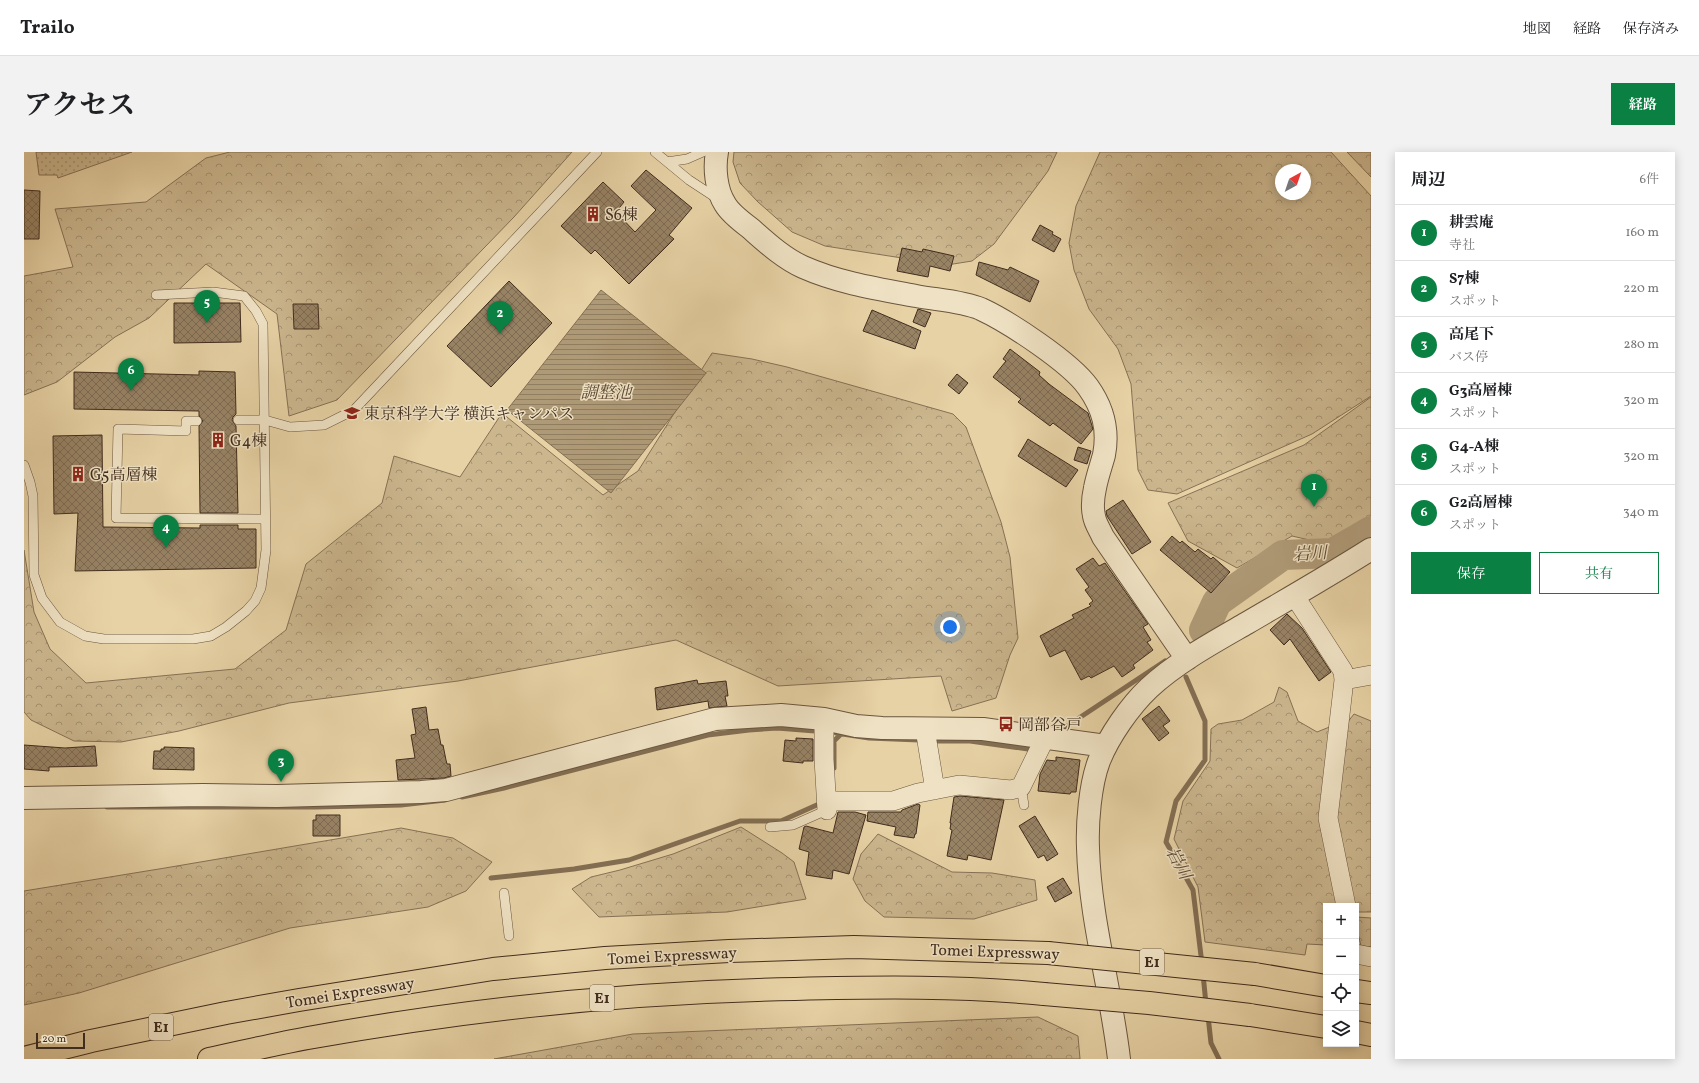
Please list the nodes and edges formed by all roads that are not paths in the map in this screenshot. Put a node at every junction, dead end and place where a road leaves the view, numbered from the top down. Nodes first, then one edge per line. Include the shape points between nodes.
1 (597, 152) edge
2 (655, 152) edge
3 (703, 152) edge
4 (717, 152) edge
5 (667, 162) junction
6 (725, 205) junction
7 (156, 294) dead end
8 (238, 420) dead end
9 (265, 420) junction
10 (197, 421) dead end
11 (24, 465) edge
12 (265, 519) junction
13 (1371, 550) edge
14 (1294, 595) junction
15 (1187, 659) junction
16 (1371, 675) edge
17 (1344, 680) junction
18 (824, 719) junction
19 (925, 729) junction
20 (1044, 738) junction
21 (1106, 746) junction
22 (1021, 787) junction
23 (935, 790) junction
24 (24, 798) edge
25 (827, 805) junction
26 (1024, 805) dead end
27 (770, 827) dead end
28 (504, 893) dead end
29 (1345, 903) edge
30 (509, 936) dead end
31 (1359, 955) edge
32 (1371, 957) edge
33 (1323, 985) edge
34 (1359, 991) edge
35 (1371, 993) edge
36 (1323, 1027) edge
37 (1359, 1033) edge
38 (1371, 1035) edge
39 (24, 1058) edge
40 (209, 1059) edge
41 (1120, 1059) edge

1 - 9 lane via 354,410 324,425 290,427
2 - 5 lane
3 - 5 lane via 687,159
4 - 6 street via 717,182
5 - 6 lane
6 - 15 street via 773,248 802,266 840,281 980,309 1015,328 1056,357 1087,385 1101,408 1107,433 1093,499 1094,517 1103,537
7 - 9 lane via 213,292 244,296 263,324
8 - 9 lane
9 - 12 lane
10 - 12 lane via 186,421 186,431 118,429 116,518
11 - 12 lane via 33,496 34,576 42,598 60,622 85,636 104,639 193,639 211,636 226,627 246,612 261,588 266,550
13 - 14 street
14 - 15 street
14 - 17 street via 1343,671
15 - 21 street via 1149,688 1128,712
16 - 17 street
17 - 29 street via 1328,818
18 - 19 street via 856,726
18 - 24 street via 781,714 715,719 446,790 277,796
18 - 25 street
19 - 20 street via 983,729
19 - 23 street
20 - 21 street
20 - 22 street
21 - 41 street via 1098,762 1093,788 1088,848 1096,924
22 - 23 street via 1011,790 959,785
22 - 26 lane
23 - 25 street via 893,801
25 - 27 lane via 793,825
28 - 30 lane
31 - 32 street
33 - 39 highway, Tomei Expressway / E1, bridge via 1255,974 1048,952 854,947 729,951 605,958 500,968 233,1012 91,1041
34 - 35 highway
36 - 40 highway, E1, bridge via 1149,1003 954,988 738,990 616,997 501,1009 306,1038
37 - 38 highway

